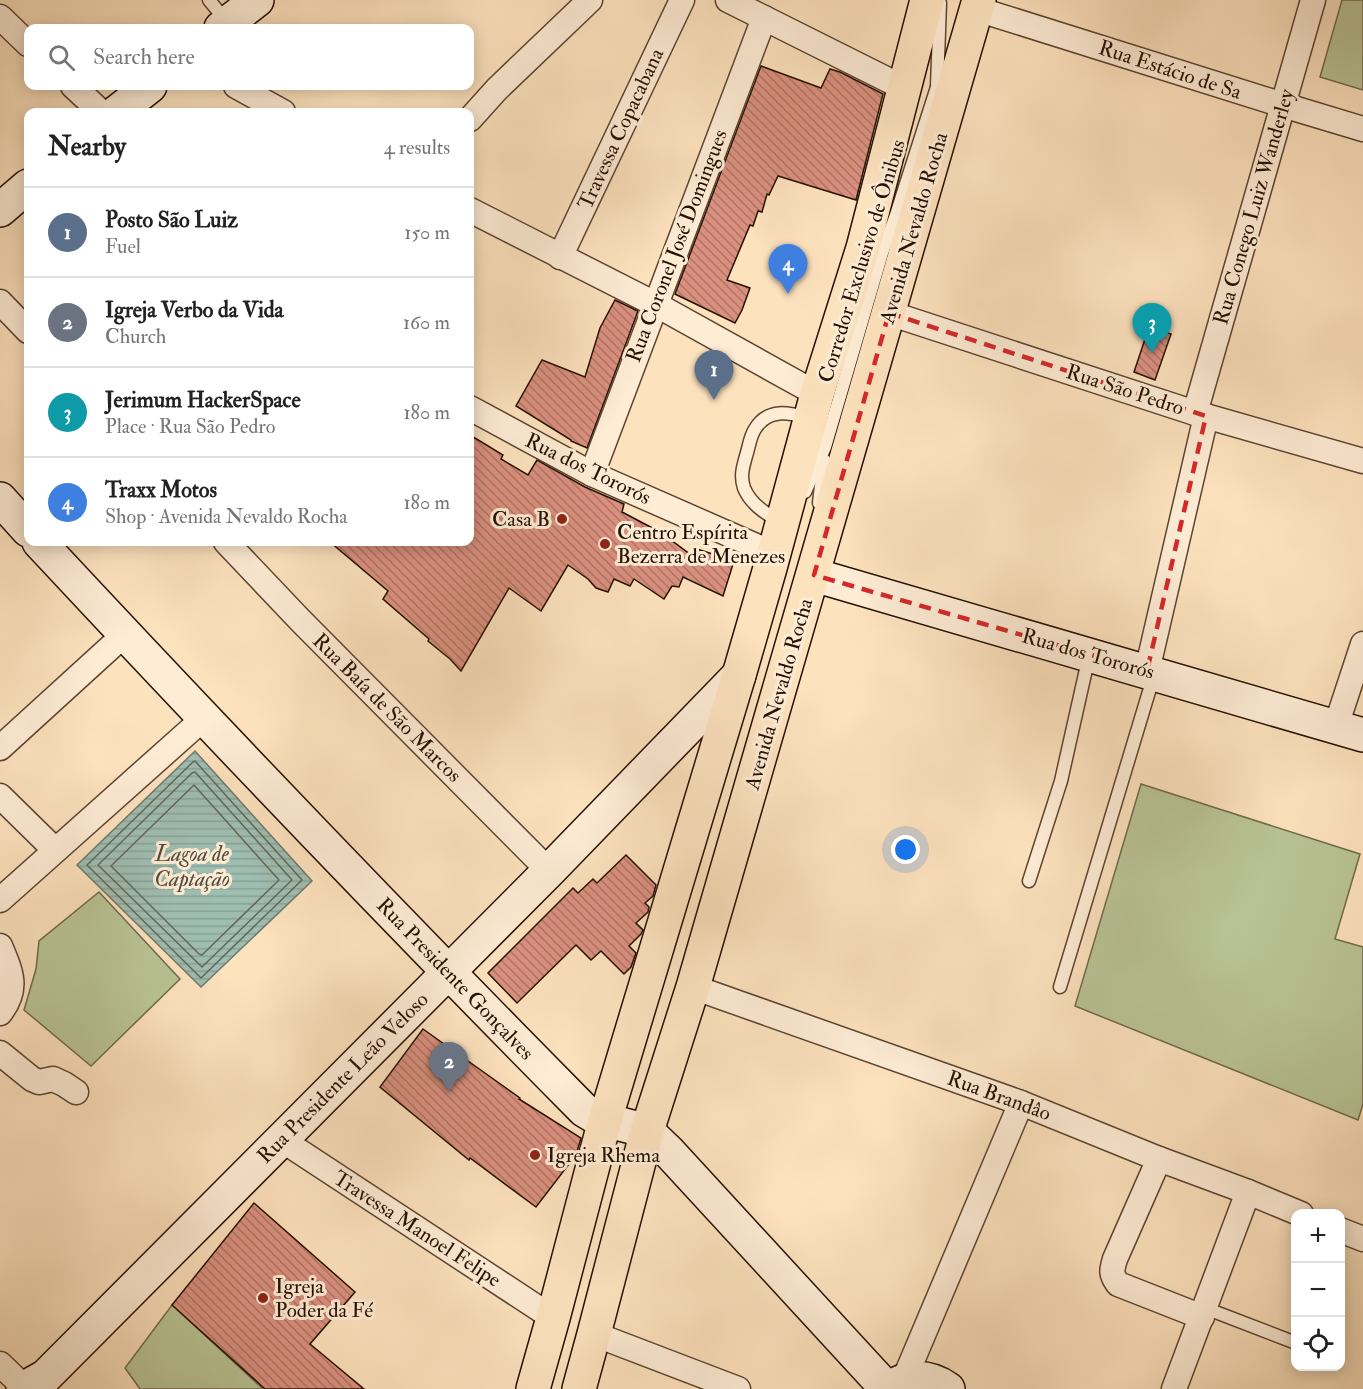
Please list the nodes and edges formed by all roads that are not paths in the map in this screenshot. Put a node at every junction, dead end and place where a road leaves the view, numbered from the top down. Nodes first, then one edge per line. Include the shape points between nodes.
1 (257, 0) edge
2 (590, 0) edge
3 (682, 0) edge
4 (728, 0) edge
5 (927, 0) edge
6 (940, 0) edge
7 (1313, 0) edge
8 (977, 3) edge
9 (0, 17) edge
10 (219, 17) edge
11 (764, 18) junction
12 (24, 40) edge
13 (937, 86) junction
14 (904, 88) junction
15 (77, 90) edge
16 (145, 90) edge
17 (243, 90) edge
18 (1283, 105) junction
19 (97, 108) edge
20 (122, 108) edge
21 (276, 108) edge
22 (474, 115) edge
23 (1363, 129) edge
24 (24, 189) edge
25 (0, 210) edge
26 (474, 212) edge
27 (560, 257) junction
28 (0, 302) edge
29 (655, 304) junction
30 (889, 313) junction
31 (24, 327) edge
32 (814, 406) junction
33 (474, 410) edge
34 (1201, 415) junction
35 (825, 447) junction
36 (1363, 460) edge
37 (592, 474) junction
38 (0, 499) edge
39 (24, 526) edge
40 (43, 546) edge
41 (230, 546) edge
42 (776, 549) junction
43 (812, 582) junction
44 (125, 634) junction
45 (1363, 644) edge
46 (1090, 654) junction
47 (1150, 672) junction
48 (739, 675) junction
49 (204, 717) junction
50 (1349, 730) edge
51 (0, 748) edge
52 (0, 796) edge
53 (56, 850) junction
54 (549, 872) junction
55 (1029, 880) dead end
56 (0, 900) edge
57 (0, 946) edge
58 (448, 973) junction
59 (693, 987) junction
60 (1060, 987) dead end
61 (0, 1013) edge
62 (0, 1053) edge
63 (76, 1092) dead end
64 (1021, 1103) junction
65 (605, 1120) junction
66 (647, 1131) junction
67 (282, 1140) junction
68 (1159, 1159) junction
69 (1248, 1192) junction
70 (1291, 1210) edge
71 (1345, 1232) edge
72 (1363, 1239) edge
73 (1204, 1313) junction
74 (550, 1331) junction
75 (1291, 1341) edge
76 (586, 1362) edge
77 (0, 1364) edge
78 (33, 1386) edge
79 (893, 1386) edge
80 (533, 1389) edge
81 (546, 1389) edge
82 (570, 1389) edge
83 (738, 1389) edge
84 (948, 1389) edge
85 (1174, 1389) edge

1 - 10 street
2 - 22 street
3 - 27 street, Travessa Copacabana
4 - 11 street
5 - 14 highway, Avenida Nevaldo Rocha
6 - 13 lane, Corredor Exclusivo de Ônibus
7 - 18 street, Rua Conego Luiz Wanderley
8 - 13 lane, Corredor Exclusivo de Ônibus
8 - 18 street, Rua Estácio de Sa
8 - 30 highway, Avenida Nevaldo Rocha
9 - 12 street
11 - 14 street
11 - 29 street, Rua Coronel José Domingues
13 - 35 lane, Corredor Exclusivo de Ônibus via 882,253
14 - 32 highway, Avenida Nevaldo Rocha via 863,248
15 - 19 street
16 - 20 street
17 - 21 street
18 - 23 street, Rua Estácio de Sa
18 - 34 street, Rua Conego Luiz Wanderley
24 - 25 street
26 - 27 street
27 - 29 street
28 - 31 street
29 - 32 street
29 - 37 street, Rua Coronel José Domingues
30 - 34 street, Rua São Pedro
30 - 43 highway, Avenida Nevaldo Rocha
32 - 42 highway, Avenida Nevaldo Rocha
32 - 42 lane via 762,420 754,430 742,473 744,488 761,510
33 - 37 street, Rua dos Tororós
34 - 36 street, Rua São Pedro
34 - 47 street, Rua Conego Luiz Wanderley
35 - 42 lane, Corredor Exclusivo de Ônibus
35 - 43 lane, Corredor Exclusivo de Ônibus
37 - 42 street, Rua dos Tororós
38 - 39 street
40 - 44 street, Rua Presidente Gonçalves
41 - 54 street, Rua Baía de São Marcos
42 - 48 highway, Avenida Nevaldo Rocha
43 - 46 street, Rua dos Tororós
43 - 59 highway, Avenida Nevaldo Rocha
44 - 49 street, Rua Presidente Gonçalves
44 - 51 street
45 - 50 street
46 - 47 street, Rua dos Tororós
46 - 55 lane via 1061,782
47 - 50 street, Rua dos Tororós
47 - 60 lane
48 - 54 street, Rua Presidente Leão Veloso
48 - 65 highway, Avenida Nevaldo Rocha
49 - 53 street
49 - 58 street, Rua Presidente Gonçalves
52 - 53 street
53 - 56 street
54 - 58 street, Rua Presidente Leão Veloso
57 - 61 street via 12,986
58 - 65 street, Rua Presidente Gonçalves via 584,1110
58 - 67 street, Rua Presidente Leão Veloso
59 - 64 street, Rua Brandâo
59 - 66 highway, Avenida Nevaldo Rocha
62 - 63 street via 32,1079 53,1079
64 - 68 street, Rua Brandâo
64 - 79 street
65 - 66 street, Rua Presidente Gonçalves
65 - 74 highway, Avenida Nevaldo Rocha
66 - 76 highway, Avenida Nevaldo Rocha
66 - 79 street, Rua Presidente Gonçalves
67 - 74 street, Travessa Manoel Felipe
67 - 78 street, Rua Presidente Leão Veloso
68 - 69 street, Rua Brandâo
68 - 73 street via 1115,1258 1113,1277 1118,1284
69 - 70 street, Rua Brandâo
69 - 73 street
71 - 72 street
73 - 75 lane
73 - 85 street
74 - 80 highway, Avenida Nevaldo Rocha
74 - 81 lane
76 - 82 lane
76 - 83 street
77 - 78 street
79 - 84 street via 916,1378 929,1379

